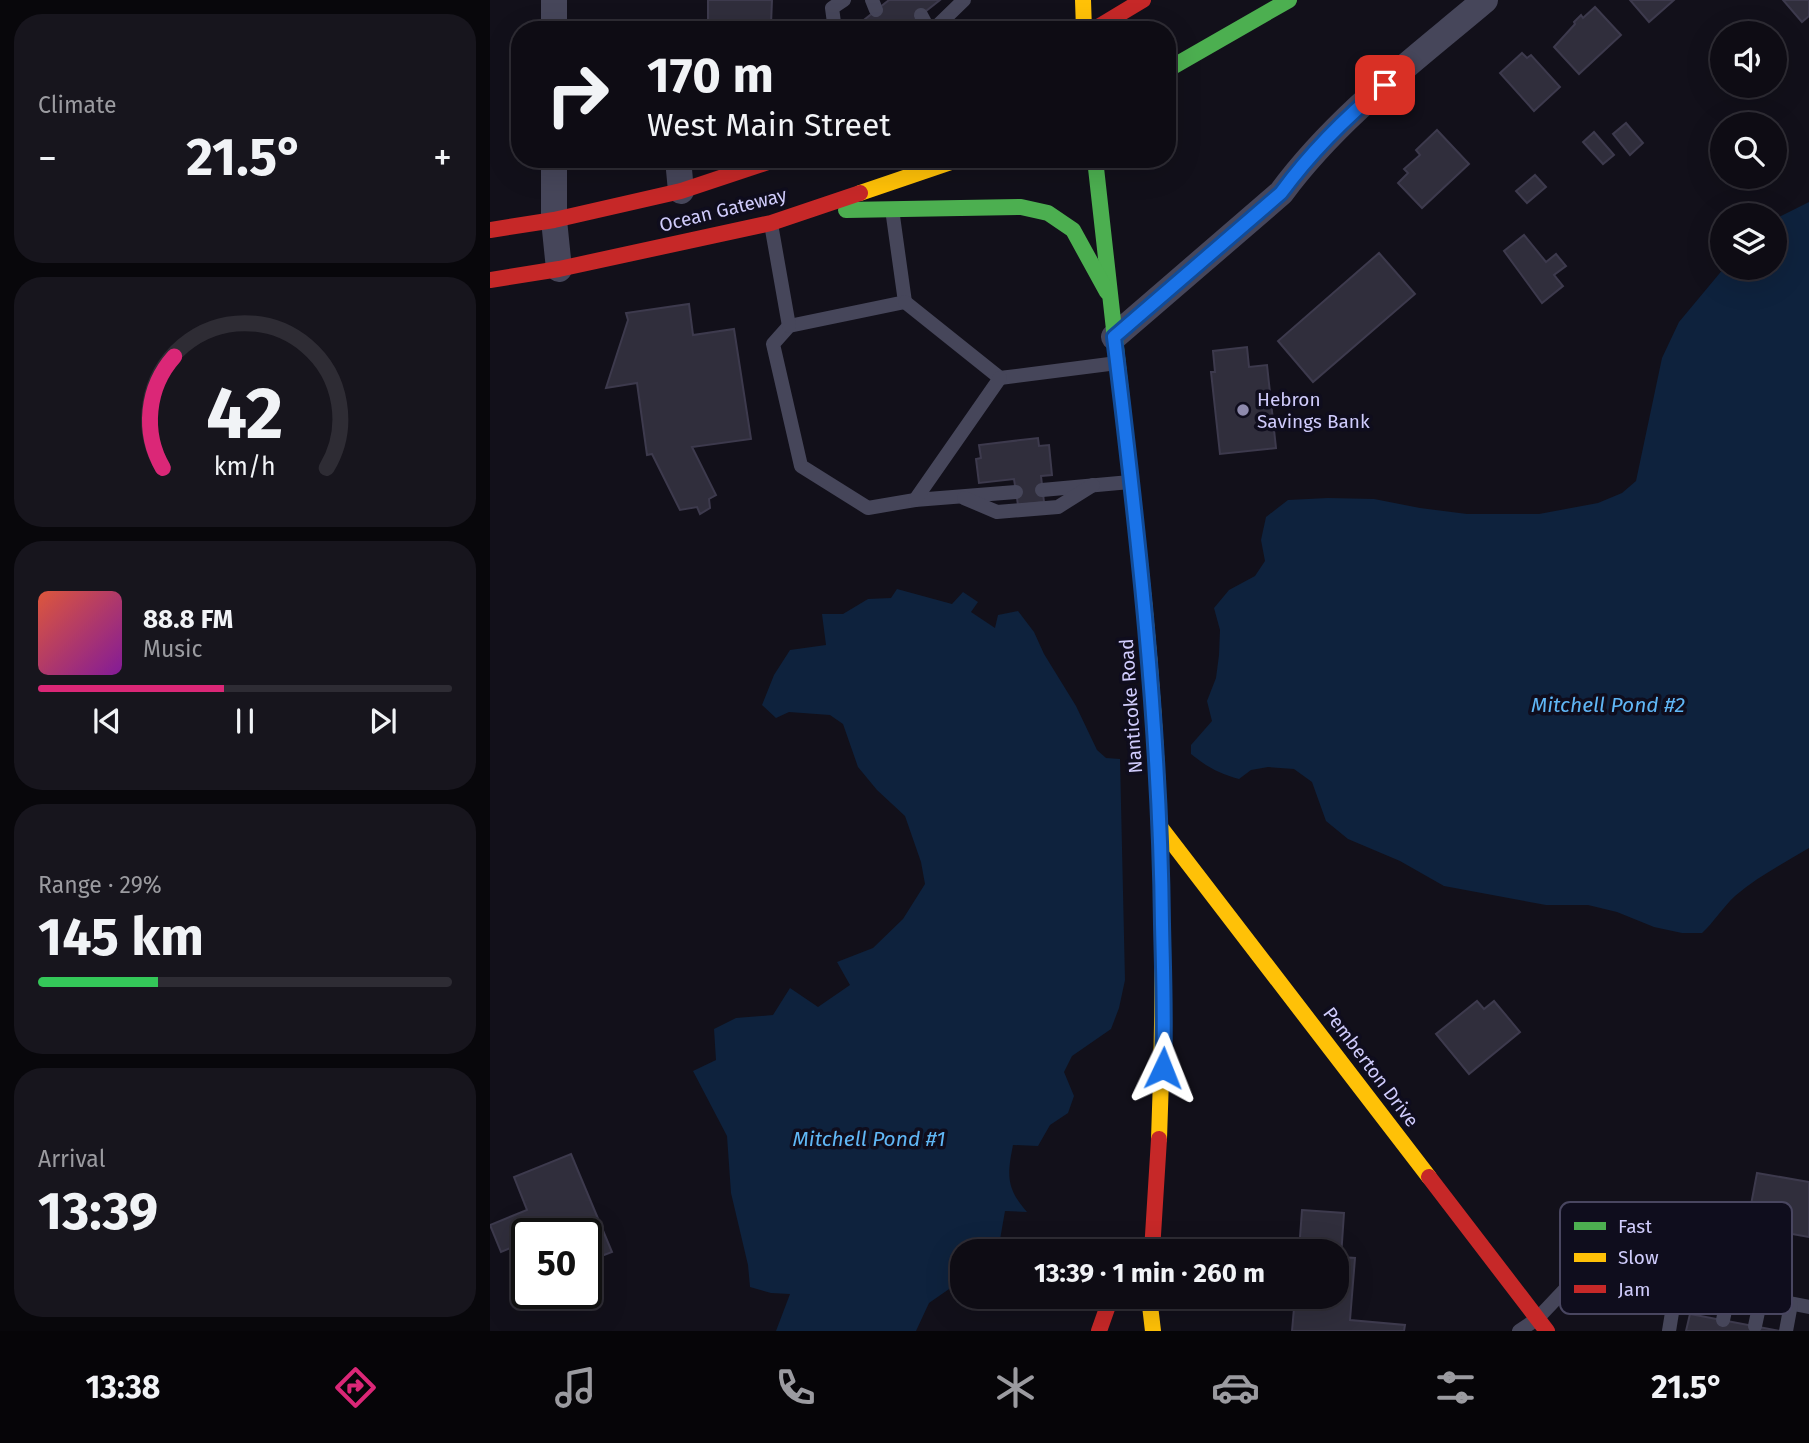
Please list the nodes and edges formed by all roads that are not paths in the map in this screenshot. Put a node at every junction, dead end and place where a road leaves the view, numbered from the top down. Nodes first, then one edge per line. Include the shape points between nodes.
1 (554, 0) edge
2 (844, 0) edge
3 (1083, 0) edge
4 (1143, 0) edge
5 (1289, 0) edge
6 (1485, 0) edge
7 (955, 3) edge
8 (921, 15) dead end
9 (554, 21) edge
10 (834, 21) edge
11 (925, 21) edge
12 (939, 21) edge
13 (1084, 21) edge
14 (1108, 21) edge
15 (1176, 65) edge
16 (554, 168) edge
17 (679, 168) edge
18 (750, 168) edge
19 (933, 168) edge
20 (1096, 168) edge
21 (681, 191) junction
22 (892, 208) junction
23 (802, 212) junction
24 (554, 220) junction
25 (771, 223) junction
26 (490, 230) edge
27 (558, 269) junction
28 (490, 280) edge
29 (1107, 292) junction
30 (905, 302) junction
31 (789, 326) junction
32 (1115, 350) junction
33 (1000, 378) junction
34 (1131, 482) junction
35 (1093, 485) junction
36 (1042, 490) dead end
37 (1016, 492) dead end
38 (960, 496) junction
39 (915, 500) junction
40 (1161, 828) junction
41 (1158, 1167) junction
42 (1136, 1227) dead end
43 (1153, 1239) edge
44 (1560, 1299) edge
45 (1107, 1309) edge
46 (1147, 1309) edge
47 (1150, 1309) edge
48 (1724, 1314) edge
49 (1758, 1314) edge
50 (1723, 1320) dead end
51 (1542, 1325) edge
52 (1755, 1326) dead end
53 (1099, 1331) edge
54 (1144, 1331) edge
55 (1153, 1331) edge
56 (1519, 1331) edge

1 - 9 street
2 - 10 lane via 832,8
3 - 13 main road
4 - 14 main road
5 - 15 main road
6 - 32 street via 1345,119 1281,193
7 - 12 lane
8 - 11 lane
16 - 24 street
17 - 21 street
18 - 21 main road, Ocean Gateway
19 - 23 main road, Ocean Gateway
20 - 29 main road, Nanticoke Road
21 - 24 main road, Ocean Gateway
22 - 23 main road
22 - 29 main road via 1021,207 1048,213 1073,230
22 - 30 lane
23 - 25 main road, Ocean Gateway
24 - 26 main road, Ocean Gateway
24 - 27 street
25 - 27 main road, Ocean Gateway
25 - 31 lane
27 - 28 main road, Ocean Gateway
29 - 32 main road, Nanticoke Road
30 - 31 lane
30 - 33 lane
31 - 39 lane via 773,344 801,466 868,508
32 - 33 lane
32 - 34 main road, Nanticoke Road
33 - 39 lane
34 - 35 lane
34 - 40 main road, Nanticoke Road
35 - 36 lane
35 - 38 lane via 1058,507 1034,509 997,512
37 - 38 lane
38 - 39 lane
40 - 41 main road, Nanticoke Road via 1164,1043
40 - 51 main road, Pemberton Drive
41 - 42 main road
41 - 43 main road, Nanticoke Road
44 - 51 lane
45 - 53 main road
46 - 54 main road
47 - 55 main road
48 - 50 lane
49 - 52 lane
51 - 56 lane

